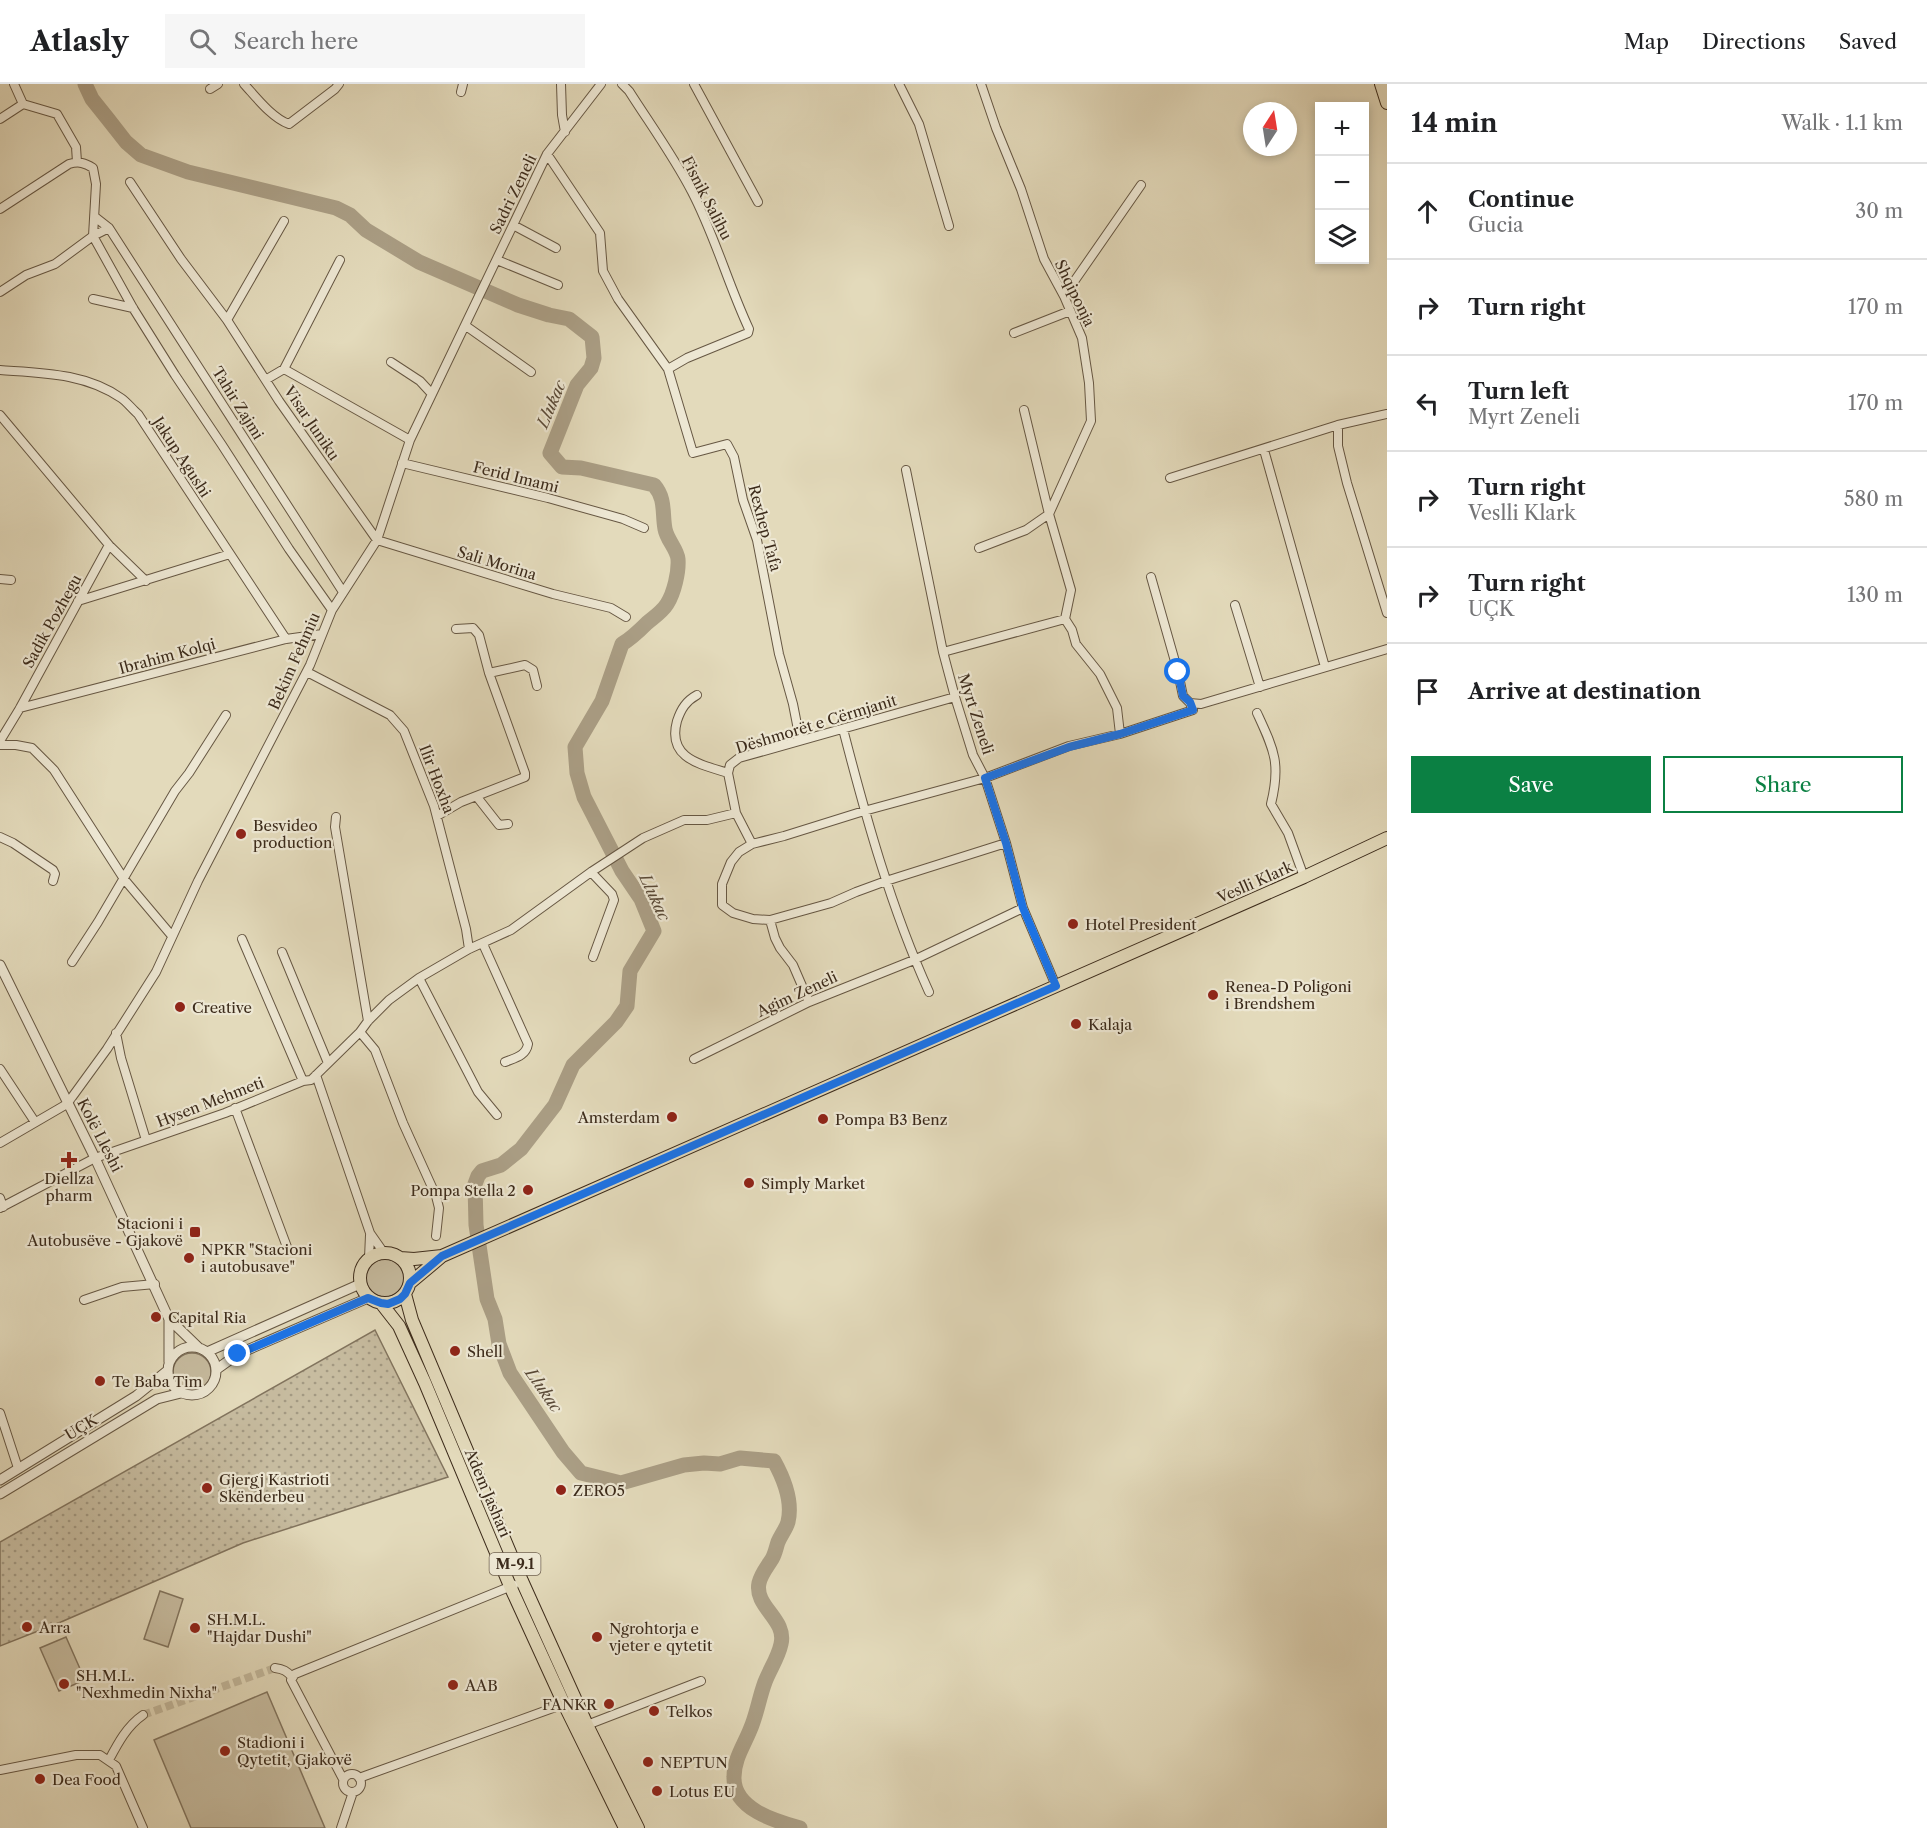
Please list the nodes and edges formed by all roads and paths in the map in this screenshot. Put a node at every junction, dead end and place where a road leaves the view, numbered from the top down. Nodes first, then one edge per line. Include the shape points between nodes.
1 (14, 84) edge
2 (218, 84) edge
3 (244, 84) edge
4 (339, 84) edge
5 (561, 84) edge
6 (601, 84) edge
7 (622, 84) edge
8 (694, 84) edge
9 (899, 84) edge
10 (981, 84) edge
11 (1381, 84) edge
12 (210, 89) dead end
13 (1387, 103) edge
14 (23, 104) junction
15 (0, 119) edge
16 (566, 132) junction
17 (547, 154) junction
18 (77, 162) junction
19 (130, 182) dead end
20 (1141, 185) dead end
21 (758, 202) dead end
22 (0, 209) edge
23 (95, 217) junction
24 (284, 222) dead end
25 (513, 225) junction
26 (949, 226) dead end
27 (109, 228) junction
28 (93, 236) junction
29 (556, 248) dead end
30 (340, 260) dead end
31 (496, 260) junction
32 (558, 285) dead end
33 (0, 292) edge
34 (1064, 296) junction
35 (93, 299) dead end
36 (133, 308) junction
37 (1070, 311) junction
38 (227, 320) junction
39 (466, 326) junction
40 (1014, 333) dead end
41 (391, 362) dead end
42 (284, 369) junction
43 (668, 369) junction
44 (0, 370) edge
45 (531, 372) dead end
46 (267, 379) junction
47 (432, 394) junction
48 (1023, 410) dead end
49 (1387, 414) edge
50 (0, 416) edge
51 (1338, 425) junction
52 (410, 440) junction
53 (1264, 450) junction
54 (402, 464) junction
55 (906, 470) dead end
56 (1170, 478) dead end
57 (1048, 514) junction
58 (644, 528) dead end
59 (377, 540) junction
60 (109, 545) junction
61 (979, 548) dead end
62 (230, 554) junction
63 (1151, 577) dead end
64 (0, 579) edge
65 (11, 580) dead end
66 (146, 581) junction
67 (343, 592) junction
68 (78, 601) junction
69 (1235, 605) dead end
70 (332, 610) junction
71 (1387, 613) edge
72 (626, 616) dead end
73 (1065, 619) junction
74 (456, 629) dead end
75 (322, 634) junction
76 (286, 639) junction
77 (1387, 649) edge
78 (943, 652) junction
79 (1326, 667) junction
80 (307, 672) junction
81 (489, 673) junction
82 (537, 686) dead end
83 (1260, 687) junction
84 (697, 695) dead end
85 (955, 697) junction
86 (1190, 702) junction
87 (20, 708) junction
88 (1257, 713) dead end
89 (226, 714) dead end
90 (843, 729) junction
91 (1120, 734) junction
92 (800, 740) junction
93 (0, 743) edge
94 (728, 773) junction
95 (985, 778) junction
96 (477, 797) junction
97 (864, 811) junction
98 (736, 813) junction
99 (437, 816) junction
100 (336, 817) dead end
101 (508, 824) dead end
102 (0, 837) edge
103 (1387, 838) edge
104 (752, 843) junction
105 (1006, 843) junction
106 (591, 872) junction
107 (1304, 878) junction
108 (124, 879) junction
109 (53, 881) dead end
110 (886, 881) junction
111 (1023, 908) junction
112 (770, 920) junction
113 (172, 936) junction
114 (242, 939) dead end
115 (483, 944) junction
116 (469, 949) junction
117 (282, 952) dead end
118 (593, 957) dead end
119 (914, 960) junction
120 (72, 962) dead end
121 (0, 965) edge
122 (420, 978) junction
123 (1056, 986) junction
124 (929, 992) dead end
125 (809, 1002) junction
126 (368, 1021) junction
127 (360, 1032) junction
128 (116, 1033) junction
129 (694, 1059) dead end
130 (505, 1062) dead end
131 (328, 1063) junction
132 (0, 1070) edge
133 (316, 1075) junction
134 (303, 1081) junction
135 (67, 1104) junction
136 (235, 1108) junction
137 (497, 1115) dead end
138 (35, 1122) junction
139 (146, 1140) junction
140 (0, 1143) edge
141 (95, 1158) junction
142 (0, 1198) edge
143 (2, 1207) edge
144 (370, 1233) junction
145 (436, 1236) dead end
146 (287, 1247) dead end
147 (384, 1253) junction
148 (442, 1256) junction
149 (369, 1258) junction
150 (400, 1258) junction
151 (155, 1284) junction
152 (360, 1284) junction
153 (407, 1289) junction
154 (368, 1298) junction
155 (84, 1300) dead end
156 (381, 1303) junction
157 (169, 1319) junction
158 (203, 1350) junction
159 (168, 1367) junction
160 (217, 1369) junction
161 (181, 1393) junction
162 (0, 1413) edge
163 (18, 1468) junction
164 (0, 1480) edge
165 (0, 1494) edge
166 (516, 1584) junction
167 (275, 1668) dead end
168 (292, 1677) junction
169 (701, 1681) dead end
170 (564, 1704) junction
171 (143, 1715) tunnel mouth
172 (587, 1725) junction
173 (109, 1760) junction
174 (0, 1770) edge
175 (359, 1778) junction
176 (344, 1779) junction
177 (353, 1792) junction
178 (143, 1828) edge
179 (341, 1828) edge
180 (624, 1828) edge
181 (638, 1828) edge

1 - 14 street
2 - 12 street
3 - 4 street via 285,124
5 - 16 street
6 - 16 street, Sadri Zeneli
7 - 43 street, Fisnik Salihu via 692,192 748,328 748,333
8 - 21 street
9 - 26 street via 919,124
10 - 34 street, Shqiponja via 1044,259
11 - 13 main road
14 - 15 street
14 - 18 street via 57,114 76,147
16 - 17 street, Sadri Zeneli
17 - 25 street, Sadri Zeneli
17 - 43 street, Rexhep Tafa via 600,233 603,271 618,299
18 - 22 street
18 - 23 street via 93,168
19 - 38 street, Visar Juniku
20 - 34 street
23 - 27 street, Tahir Zajmi
23 - 28 street
24 - 38 street
25 - 29 street
25 - 31 street, Sadri Zeneli
27 - 28 street
27 - 67 street, Tahir Zajmi
28 - 33 street via 56,264 26,275
28 - 36 street
30 - 42 street
31 - 32 street
31 - 39 street, Sadri Zeneli
34 - 37 street, Shqiponja
35 - 36 street
36 - 70 street via 263,511
37 - 40 street
37 - 57 street, Shqiponja via 1082,338 1090,421
38 - 46 street, Visar Juniku
39 - 45 street
39 - 47 street, Bekim Fehmiu
41 - 47 street
42 - 46 street
42 - 52 street
43 - 92 street, Rexhep Tafa via 693,453 727,444 734,457 757,540
44 - 62 street, Jakup Agushi via 59,374 90,382 122,398 138,414
46 - 59 street, Visar Juniku
47 - 52 street, Bekim Fehmiu
48 - 57 street
49 - 51 street
50 - 60 street
51 - 53 street
51 - 71 street via 1338,446 1347,483
52 - 54 street, Bekim Fehmiu
53 - 56 street
53 - 79 street
54 - 58 street, Ferid Imami via 548,498
54 - 59 street, Bekim Fehmiu
55 - 78 street, Myrt Zeneli
57 - 61 street via 1026,530
57 - 73 street via 1071,590
59 - 67 street, Bekim Fehmiu
59 - 72 street, Sali Morina via 611,608
60 - 66 street
60 - 68 street, Sadik Pozhegu
62 - 66 street
62 - 76 street, Jakup Agushi
63 - 86 street via 1183,696
64 - 65 street
66 - 68 street
67 - 70 street, Bekim Fehmiu
68 - 87 street, Sadik Pozhegu
69 - 83 street
70 - 75 street, Bekim Fehmiu
73 - 78 street
73 - 91 street via 1076,644 1100,674 1117,708
74 - 81 street via 473,628 479,635
75 - 76 street, Ibrahim Kolqi
75 - 80 street, Bekim Fehmiu
76 - 87 street, Ibrahim Kolqi
77 - 79 street
78 - 85 street, Myrt Zeneli
79 - 83 street
80 - 99 street, Ilir Hoxha via 390,715 404,731
80 - 113 street, Bekim Fehmiu
81 - 82 street via 525,665 532,670
81 - 96 street via 525,773 523,779
83 - 86 street via 1201,705
84 - 94 street via 688,700 679,715 674,733 677,747 685,757
85 - 90 street, Dëshmorët e Cërmjanit
85 - 95 street, Myrt Zeneli via 973,755
86 - 91 street via 1193,710
87 - 93 street, Sadik Pozhegu
88 - 107 street via 1272,747 1277,772 1271,804 1288,833
89 - 108 street
90 - 92 street, Dëshmorët e Cërmjanit
90 - 97 street
91 - 95 street via 1069,747
92 - 94 street, Dëshmorët e Cërmjanit via 739,758 730,765
93 - 108 street via 32,748 54,770
94 - 98 street, Dëshmorët e Cërmjanit
95 - 97 street
95 - 105 street, Myrt Zeneli
96 - 99 street
96 - 101 street via 499,825
97 - 104 street
97 - 110 street
98 - 104 street, Dëshmorët e Cërmjanit
98 - 106 street, Hysen Mehmeti via 707,820 684,820 643,838
99 - 116 street, Ilir Hoxha
100 - 126 street
102 - 109 street via 53,870
103 - 107 main road, Veslli Klark
104 - 112 street via 731,862 722,884 722,904 733,913
105 - 110 street
105 - 111 street, Myrt Zeneli
106 - 115 street, Hysen Mehmeti via 511,930
106 - 118 street via 614,900
107 - 123 main road, Veslli Klark
108 - 113 street
108 - 120 street
110 - 112 street via 831,903
110 - 119 street
111 - 119 street, Agim Zeneli
111 - 123 street, Myrt Zeneli
112 - 125 street via 775,939
113 - 128 street, Bekim Fehmiu via 156,972
114 - 134 street
115 - 116 street, Hysen Mehmeti
115 - 130 street via 528,1044 522,1055
116 - 122 street, Hysen Mehmeti
117 - 131 street
119 - 124 street
119 - 125 street, Agim Zeneli
121 - 135 street, Kolë Lleshi
122 - 126 street, Hysen Mehmeti via 388,1000
122 - 137 street via 478,1092
123 - 148 main road, Veslli Klark
125 - 129 street, Agim Zeneli
126 - 127 street, Hysen Mehmeti
127 - 131 street, Hysen Mehmeti
127 - 145 street via 375,1050 402,1123 436,1196
128 - 135 street, Bekim Fehmiu
128 - 139 street
131 - 133 street, Hysen Mehmeti
132 - 138 street
133 - 134 street, Hysen Mehmeti
133 - 144 street
134 - 136 street, Hysen Mehmeti
135 - 138 street
135 - 141 street, Kolë Lleshi
136 - 139 street, Hysen Mehmeti
136 - 146 street
138 - 140 street
139 - 141 street, Hysen Mehmeti
141 - 143 street, Hysen Mehmeti
141 - 151 street, Kolë Lleshi
142 - 143 street
144 - 147 street
144 - 149 street
147 - 149 main road
147 - 150 main road
148 - 150 main road, Veslli Klark
148 - 153 main road, Veslli Klark
149 - 152 main road via 361,1270
150 - 153 main road, M-9.1 via 409,1270
151 - 155 street via 122,1287
151 - 157 street, Kolë Lleshi
152 - 154 main road
152 - 158 street, UÇK
153 - 156 main road via 394,1302
153 - 166 main road, M-9.1 via 412,1320
154 - 156 main road
154 - 160 street, UÇK via 238,1354
156 - 166 main road, Adem Jashari / M-9.1 via 399,1326
157 - 158 street
157 - 159 street
158 - 159 street, UÇK via 181,1349
158 - 160 street
159 - 161 street via 169,1380
159 - 163 street, UÇK via 136,1396
160 - 161 street, UÇK via 207,1391 189,1396
161 - 165 street, UÇK via 157,1399
162 - 163 street
163 - 164 street, UÇK
166 - 168 street
166 - 170 main road, Adem Jashari / M-9.1
166 - 172 main road, M-9.1
167 - 168 street
168 - 176 street
169 - 172 street
170 - 175 street
170 - 180 main road, Adem Jashari / M-9.1
171 - 173 street via 123,1735
172 - 181 main road, M-9.1
173 - 174 street via 100,1755 76,1755
173 - 178 street via 116,1766
175 - 176 street via 351,1774
175 - 177 street via 360,1787
176 - 177 street via 344,1788
177 - 179 street

